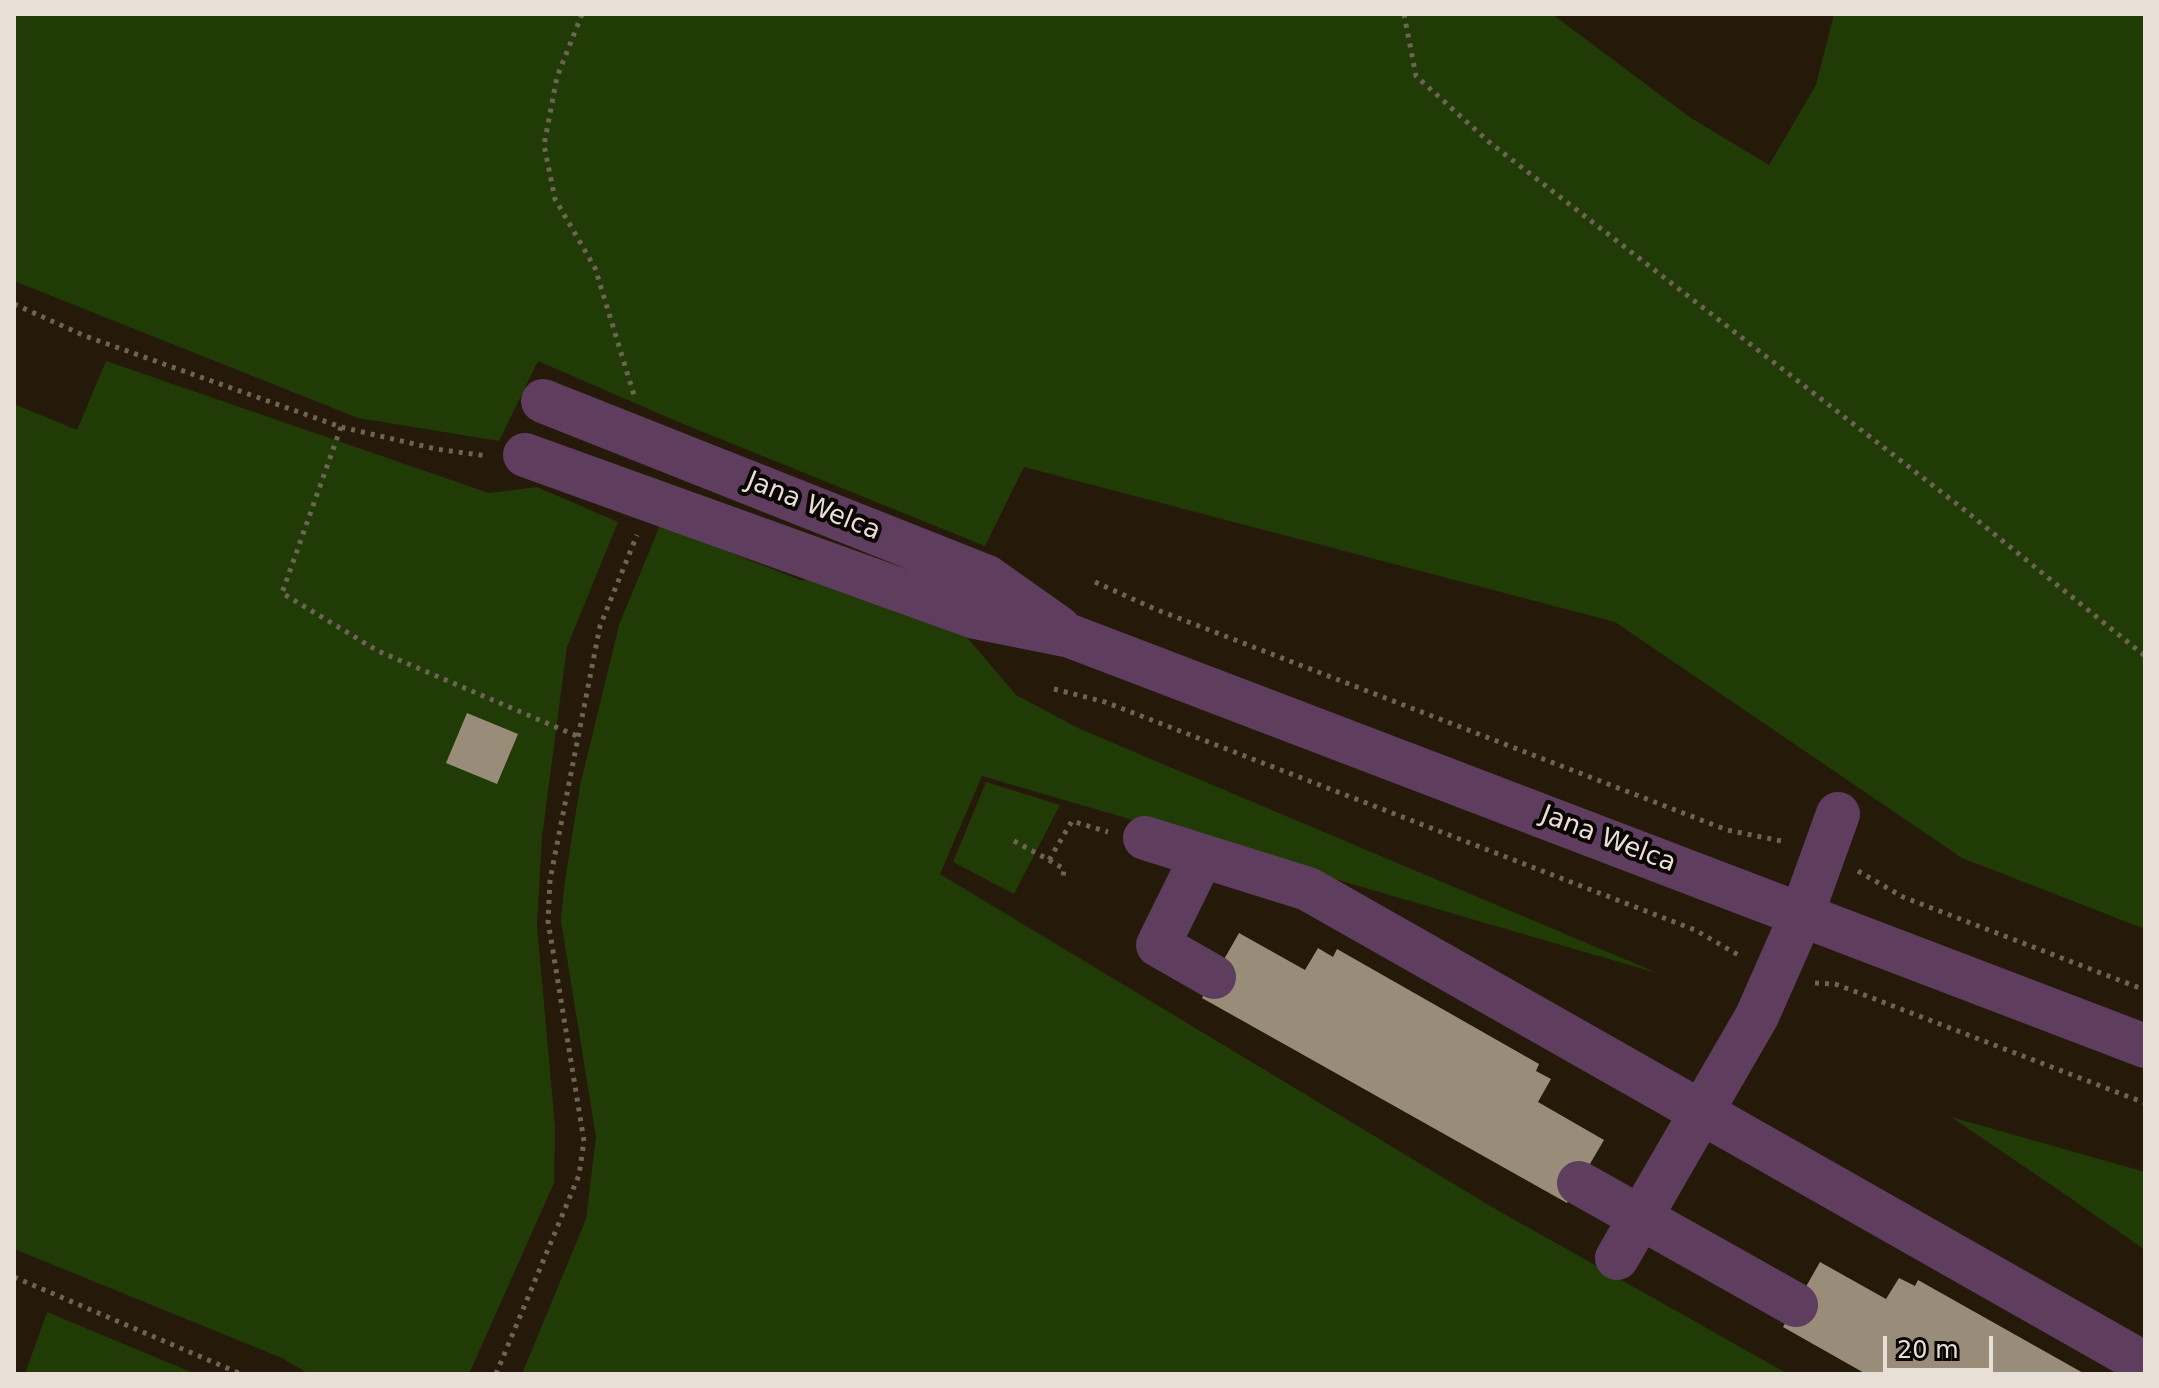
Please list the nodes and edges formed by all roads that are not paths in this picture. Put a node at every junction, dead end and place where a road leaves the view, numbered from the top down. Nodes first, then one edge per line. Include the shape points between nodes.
1 (543, 401) dead end
2 (525, 455) road end
3 (1070, 636) junction
4 (1831, 833) road end
5 (1130, 836) road end
6 (1202, 856) junction
7 (1802, 914) junction
8 (1214, 977) dead end
9 (2145, 1046) edge
10 (1701, 1112) junction
11 (1579, 1183) dead end
12 (1640, 1219) junction
13 (1617, 1258) dead end
14 (1796, 1305) dead end
15 (2145, 1364) edge

1 - 3 street, Jana Welca via 987,577
2 - 3 street, Jana Welca via 975,617
3 - 7 street, Jana Welca
4 - 7 street
5 - 6 street
6 - 8 street via 1158,945
6 - 10 street via 1308,889
7 - 9 street, Jana Welca
7 - 10 street via 1757,1016
10 - 12 street
10 - 15 street
11 - 12 street
12 - 13 street
12 - 14 street

